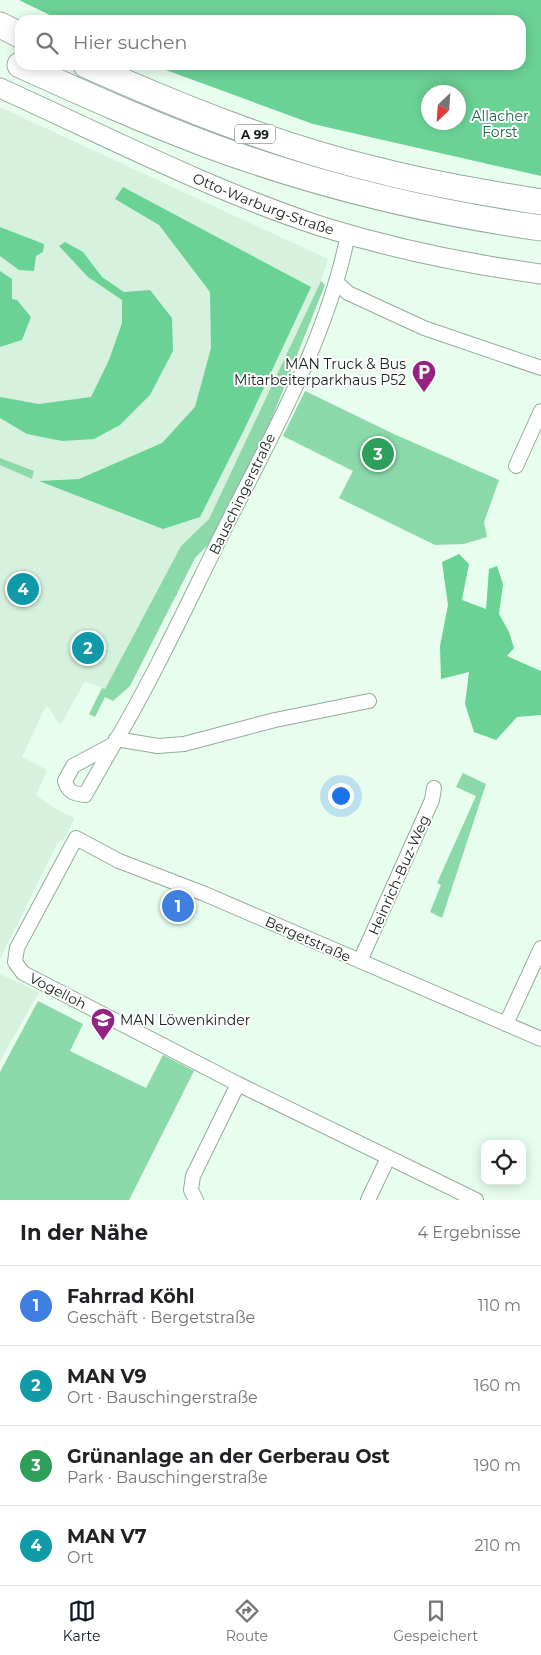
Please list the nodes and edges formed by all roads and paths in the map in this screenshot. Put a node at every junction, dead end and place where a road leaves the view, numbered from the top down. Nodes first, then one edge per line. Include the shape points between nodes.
1 (0, 25) edge
2 (15, 32) edge
3 (0, 56) edge
4 (15, 63) edge
5 (31, 70) edge
6 (97, 70) edge
7 (0, 88) edge
8 (541, 202) edge
9 (541, 228) edge
10 (348, 234) junction
11 (541, 274) edge
12 (336, 282) junction
13 (541, 368) edge
14 (541, 411) edge
15 (516, 466) dead end
16 (369, 701) dead end
17 (434, 788) dead end
18 (541, 948) edge
19 (360, 961) junction
20 (15, 962) joint
21 (506, 1024) junction
22 (541, 1039) edge
23 (238, 1084) junction
24 (388, 1158) junction
25 (196, 1200) edge
26 (368, 1200) edge
27 (476, 1200) edge

1 - 2 highway
3 - 4 highway, A 99
5 - 9 highway, A 99 via 151,123 265,164 379,197 480,219
6 - 8 highway, A 99 via 168,102 316,153 377,170
7 - 10 main road, Otto-Warburg-Straße via 190,175
10 - 11 main road, Otto-Warburg-Straße via 418,253
10 - 12 street, Bauschingerstraße
12 - 13 street via 348,293 424,328
12 - 16 street, Bauschingerstraße via 272,433 115,742 158,746 184,744 275,720
14 - 15 street
17 - 19 street, Heinrich-Buz-Weg via 432,800
18 - 21 street
19 - 20 street, Bergetstraße via 119,861 76,838 24,933 14,955
19 - 21 street, Bergetstraße
20 - 23 street, Vogelloh via 23,973
21 - 22 street, Bergetstraße
23 - 24 street, Vogelloh
23 - 25 street via 193,1176 190,1190
24 - 26 street
24 - 27 street, Vogelloh

